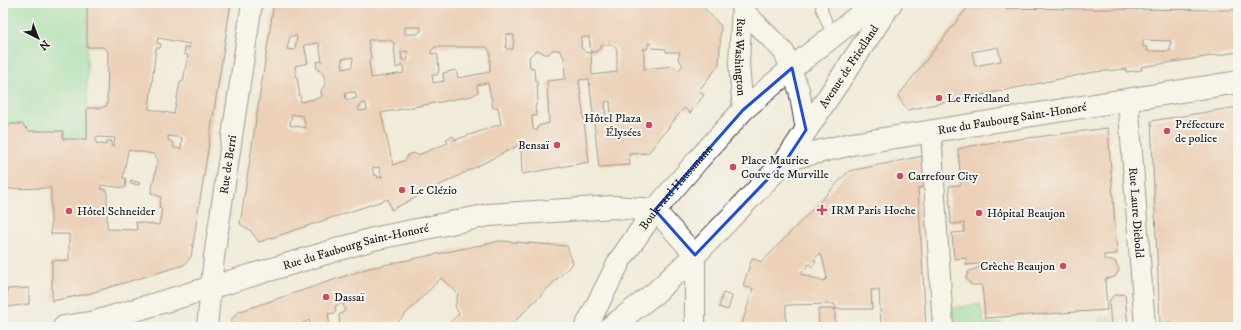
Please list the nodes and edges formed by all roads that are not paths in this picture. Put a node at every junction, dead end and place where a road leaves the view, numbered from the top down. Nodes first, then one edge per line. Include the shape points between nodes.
1 (252, 3) edge
2 (824, 3) edge
3 (875, 3) edge
4 (891, 3) edge
5 (742, 6) edge
6 (833, 37) junction
7 (792, 68) junction
8 (1238, 82) edge
9 (1128, 99) junction
10 (743, 110) junction
11 (806, 130) junction
12 (931, 132) junction
13 (787, 159) junction
14 (655, 210) junction
15 (695, 255) junction
16 (210, 288) junction
17 (64, 327) edge
18 (207, 327) edge
19 (586, 327) edge
20 (611, 327) edge
21 (695, 327) edge
22 (944, 327) edge
23 (1145, 327) edge

1 - 16 street, Rue de Berri
2 - 6 lane via 821,8
3 - 6 street, Avenue de Friedland
4 - 11 street, Avenue de Friedland
5 - 7 street via 784,52
5 - 10 street, Rue Washington via 739,64
6 - 7 street, Avenue de Friedland
7 - 10 street, Boulevard Haussmann
7 - 11 street
8 - 9 street, Rue du Faubourg Saint-Honoré
9 - 12 street, Rue du Faubourg Saint-Honoré
9 - 23 street, Rue Laure Diebold
10 - 14 street, Boulevard Haussmann
11 - 13 street
12 - 13 street, Rue du Faubourg Saint-Honoré via 852,144
12 - 22 street
13 - 15 street
14 - 15 street
14 - 16 street, Rue du Faubourg Saint-Honoré via 614,207 489,215 372,239
14 - 19 street, Boulevard Haussmann via 620,260
15 - 20 street via 655,293
15 - 21 street
16 - 17 street, Rue du Faubourg Saint-Honoré via 95,322
16 - 18 street, Rue de Berri

